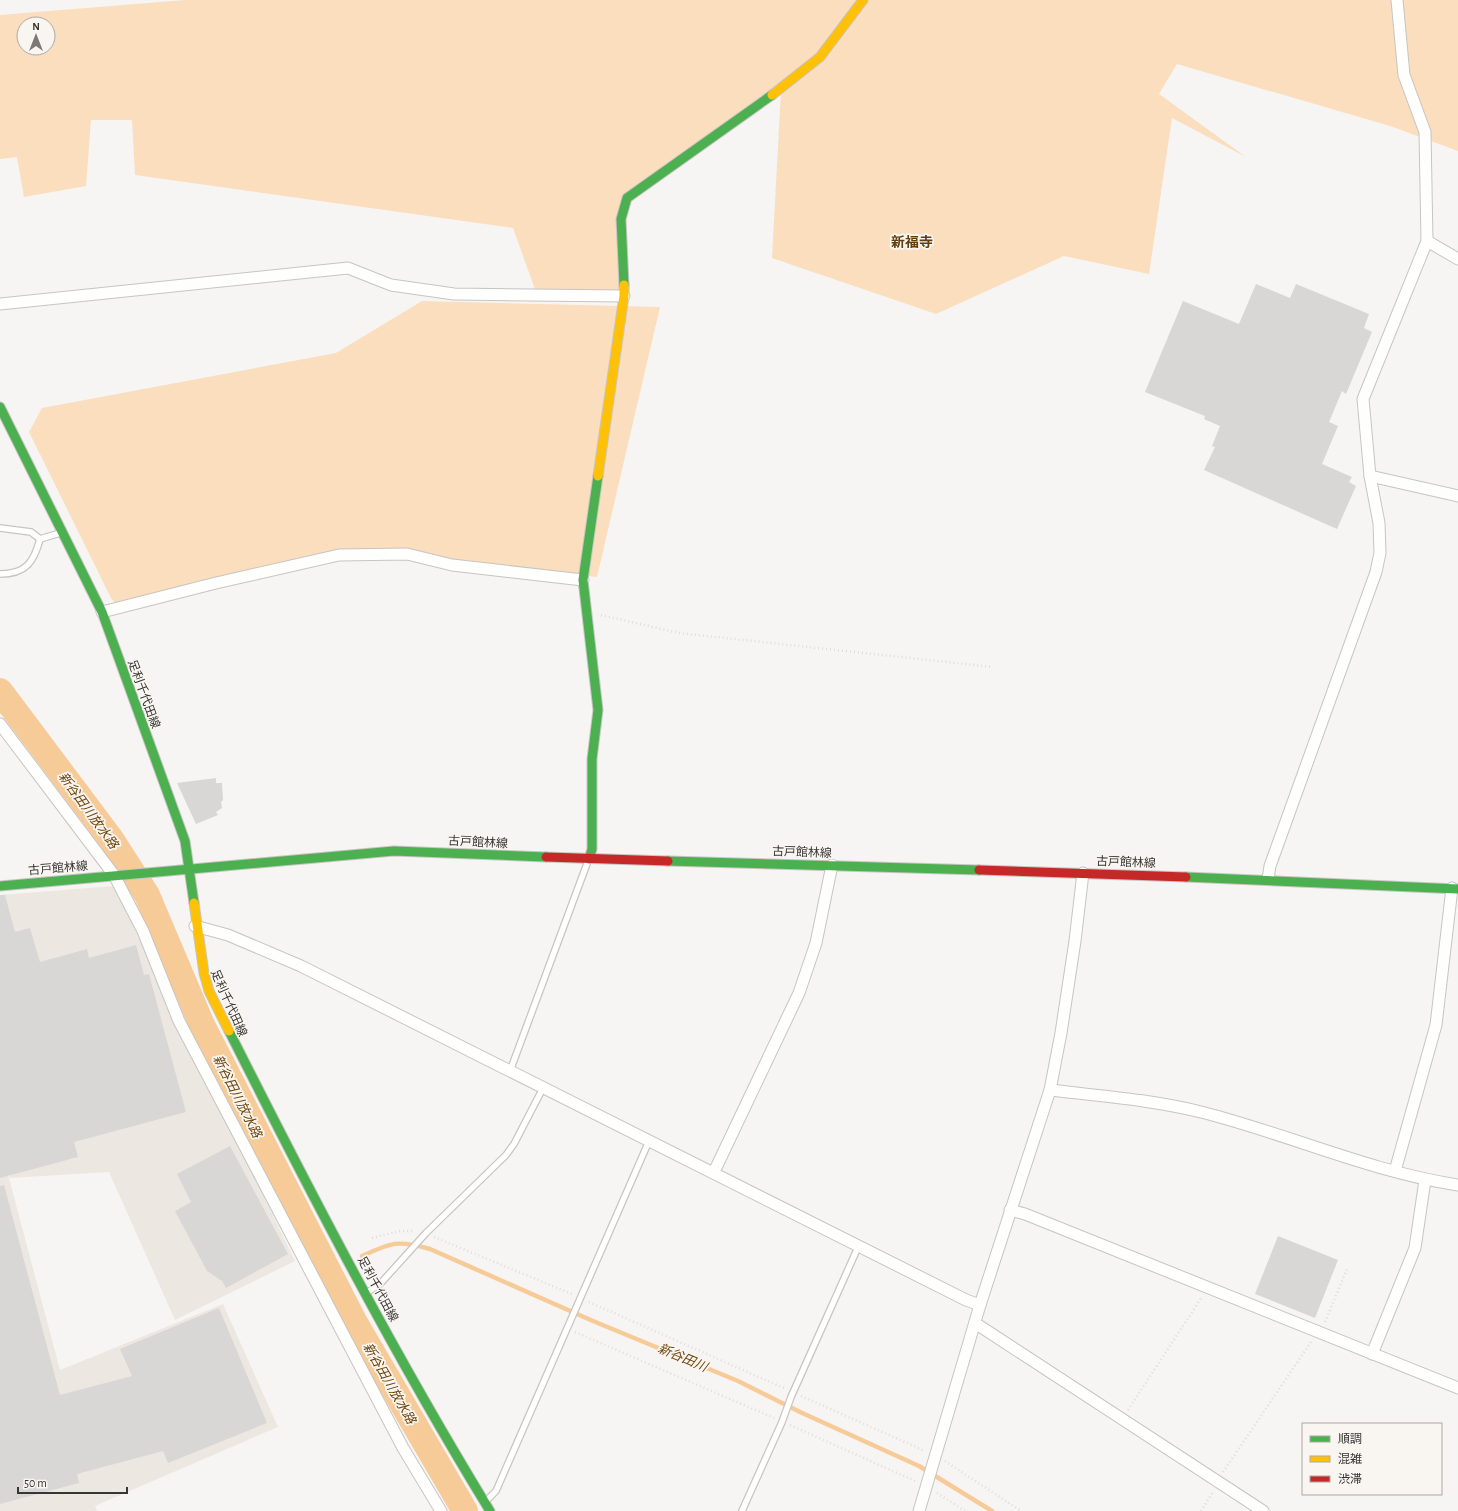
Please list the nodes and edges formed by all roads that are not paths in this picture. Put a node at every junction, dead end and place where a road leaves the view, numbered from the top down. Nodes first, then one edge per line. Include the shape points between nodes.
1 (863, 0) edge
2 (1397, 0) edge
3 (1427, 240) junction
4 (1458, 259) edge
5 (624, 296) junction
6 (0, 304) edge
7 (0, 407) edge
8 (1370, 476) junction
9 (1458, 496) edge
10 (0, 528) edge
11 (62, 532) junction
12 (40, 538) junction
13 (0, 574) edge
14 (583, 580) junction
15 (102, 612) junction
16 (0, 724) edge
17 (589, 859) junction
18 (832, 865) junction
19 (190, 869) junction
20 (1083, 873) junction
21 (117, 875) junction
22 (1268, 879) junction
23 (0, 886) edge
24 (1455, 889) edge
25 (195, 926) junction
26 (510, 1071) junction
27 (543, 1088) junction
28 (1050, 1090) junction
29 (649, 1141) junction
30 (1395, 1171) junction
31 (714, 1172) junction
32 (1425, 1180) junction
33 (1458, 1185) edge
34 (1010, 1210) junction
35 (859, 1245) junction
36 (367, 1293) junction
37 (980, 1305) junction
38 (975, 1323) junction
39 (1372, 1354) junction
40 (1458, 1388) edge
41 (487, 1507) edge
42 (441, 1511) edge
43 (742, 1511) edge
44 (919, 1511) edge
45 (1263, 1511) edge

1 - 5 main road via 820,57 781,89 627,198 621,219
2 - 3 street via 1404,75 1425,132
3 - 4 street
3 - 8 street via 1363,399
5 - 6 street via 454,294 391,285 348,268
5 - 14 main road
7 - 11 main road, 足利千代田線
8 - 9 street
8 - 22 street via 1379,523 1380,553 1376,572 1270,866
10 - 12 lane via 31,532
11 - 12 lane
11 - 15 main road, 足利千代田線
12 - 13 lane via 37,550 27,567 18,572
14 - 15 street via 452,565 407,554 339,555
14 - 17 main road via 598,710 592,759 592,850
15 - 19 main road, 足利千代田線 via 185,841
16 - 21 street
17 - 18 main road, 古戸館林線
17 - 19 main road, 古戸館林線 via 394,851
17 - 26 lane
18 - 20 main road, 古戸館林線
18 - 31 street via 816,943 799,993
19 - 21 main road, 古戸館林線
19 - 25 main road, 足利千代田線
20 - 22 main road, 古戸館林線
20 - 28 street via 1061,1033
21 - 23 main road, 古戸館林線
21 - 42 street via 143,931 179,1021 384,1414
22 - 24 main road, 古戸館林線
24 - 30 street via 1436,1025
25 - 26 street via 228,936 302,966
25 - 36 main road, 足利千代田線 via 202,971 209,991 292,1156
26 - 27 street
27 - 29 street
27 - 36 lane via 506,1155 425,1235 380,1284
28 - 30 street via 1179,1106
28 - 34 street
29 - 31 street
29 - 41 lane
30 - 32 street
31 - 35 street
32 - 33 street
32 - 39 street via 1415,1248
34 - 37 street
34 - 39 street via 1026,1214
35 - 37 street
35 - 43 lane
36 - 41 main road, 足利千代田線 via 444,1436
37 - 38 street
38 - 44 street
38 - 45 street
39 - 40 street

